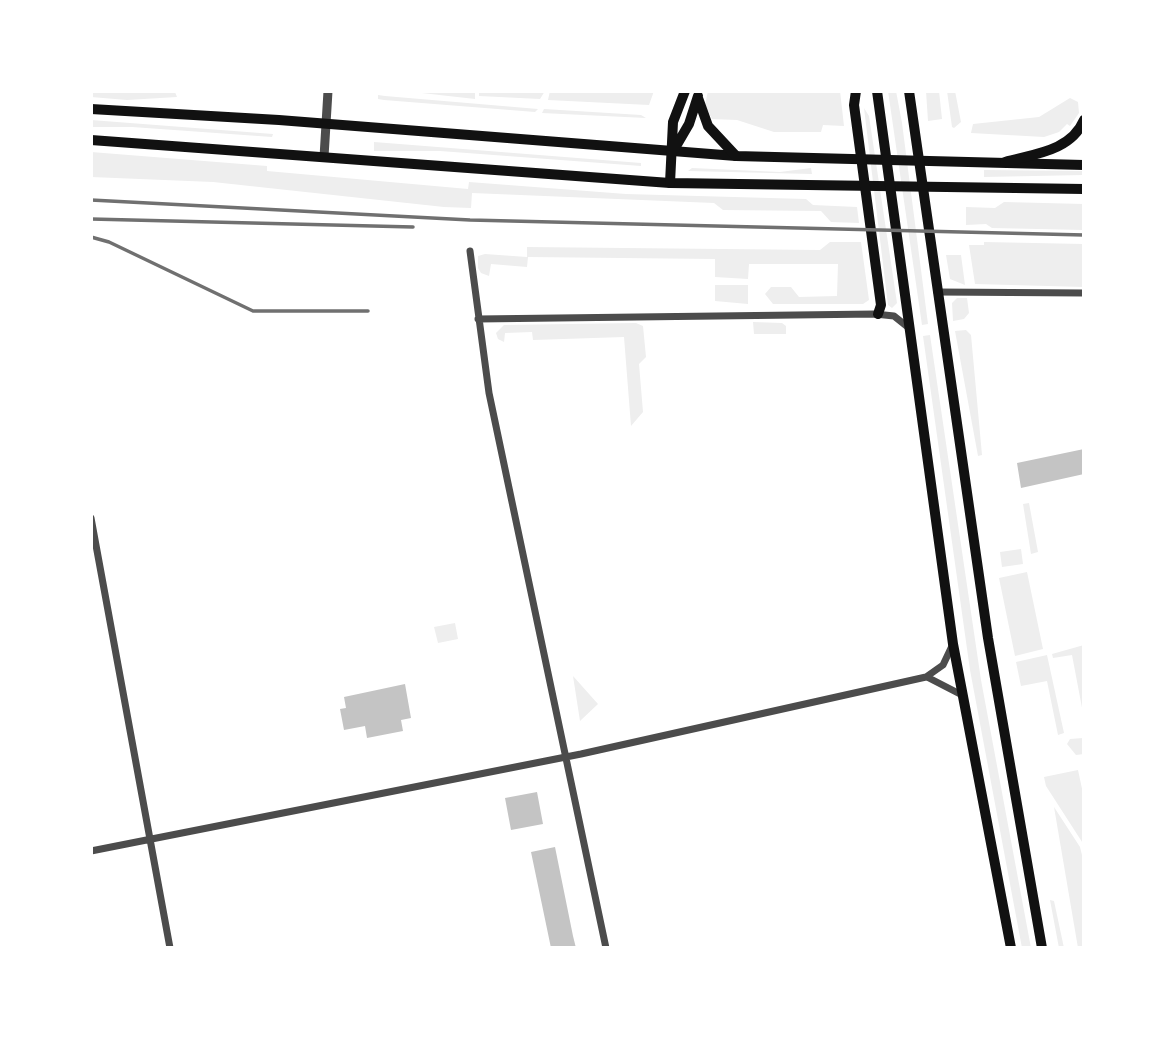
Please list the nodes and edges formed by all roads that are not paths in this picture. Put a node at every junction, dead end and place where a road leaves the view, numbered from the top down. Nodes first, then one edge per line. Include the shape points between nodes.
1 (328, 91) edge
2 (685, 91) edge
3 (856, 91) edge
4 (877, 91) edge
5 (909, 91) edge
6 (699, 94) edge
7 (91, 109) edge
8 (1084, 120) edge
9 (326, 124) junction
10 (91, 140) edge
11 (673, 151) junction
12 (736, 156) junction
13 (324, 157) junction
14 (1005, 162) junction
15 (1084, 165) edge
16 (670, 183) junction
17 (1084, 190) edge
18 (470, 251) dead end
19 (937, 292) junction
20 (1084, 293) edge
21 (878, 314) junction
22 (478, 319) junction
23 (909, 328) junction
24 (91, 518) edge
25 (953, 644) junction
26 (926, 677) junction
27 (960, 694) junction
28 (564, 758) junction
29 (149, 839) junction
30 (91, 851) edge
31 (170, 948) edge
32 (606, 948) edge
33 (1011, 948) edge
34 (1042, 948) edge

1 - 9 street
2 - 11 main road via 673,122
3 - 21 main road via 881,305
4 - 23 main road
5 - 19 main road
6 - 11 main road
6 - 12 main road via 708,126
7 - 9 main road
8 - 14 main road via 1073,138 1058,148
9 - 11 main road
9 - 13 street
10 - 13 main road
11 - 12 main road
11 - 16 main road
12 - 14 main road
13 - 16 main road
14 - 15 main road
16 - 17 main road
18 - 22 street
19 - 20 street
19 - 34 main road via 988,638
21 - 22 street
21 - 23 street via 894,316
22 - 28 street
23 - 25 main road
24 - 29 street
25 - 26 street via 943,665
25 - 27 main road
26 - 27 street
26 - 28 street
27 - 33 main road
28 - 29 street
28 - 32 street
29 - 30 street
29 - 31 street

